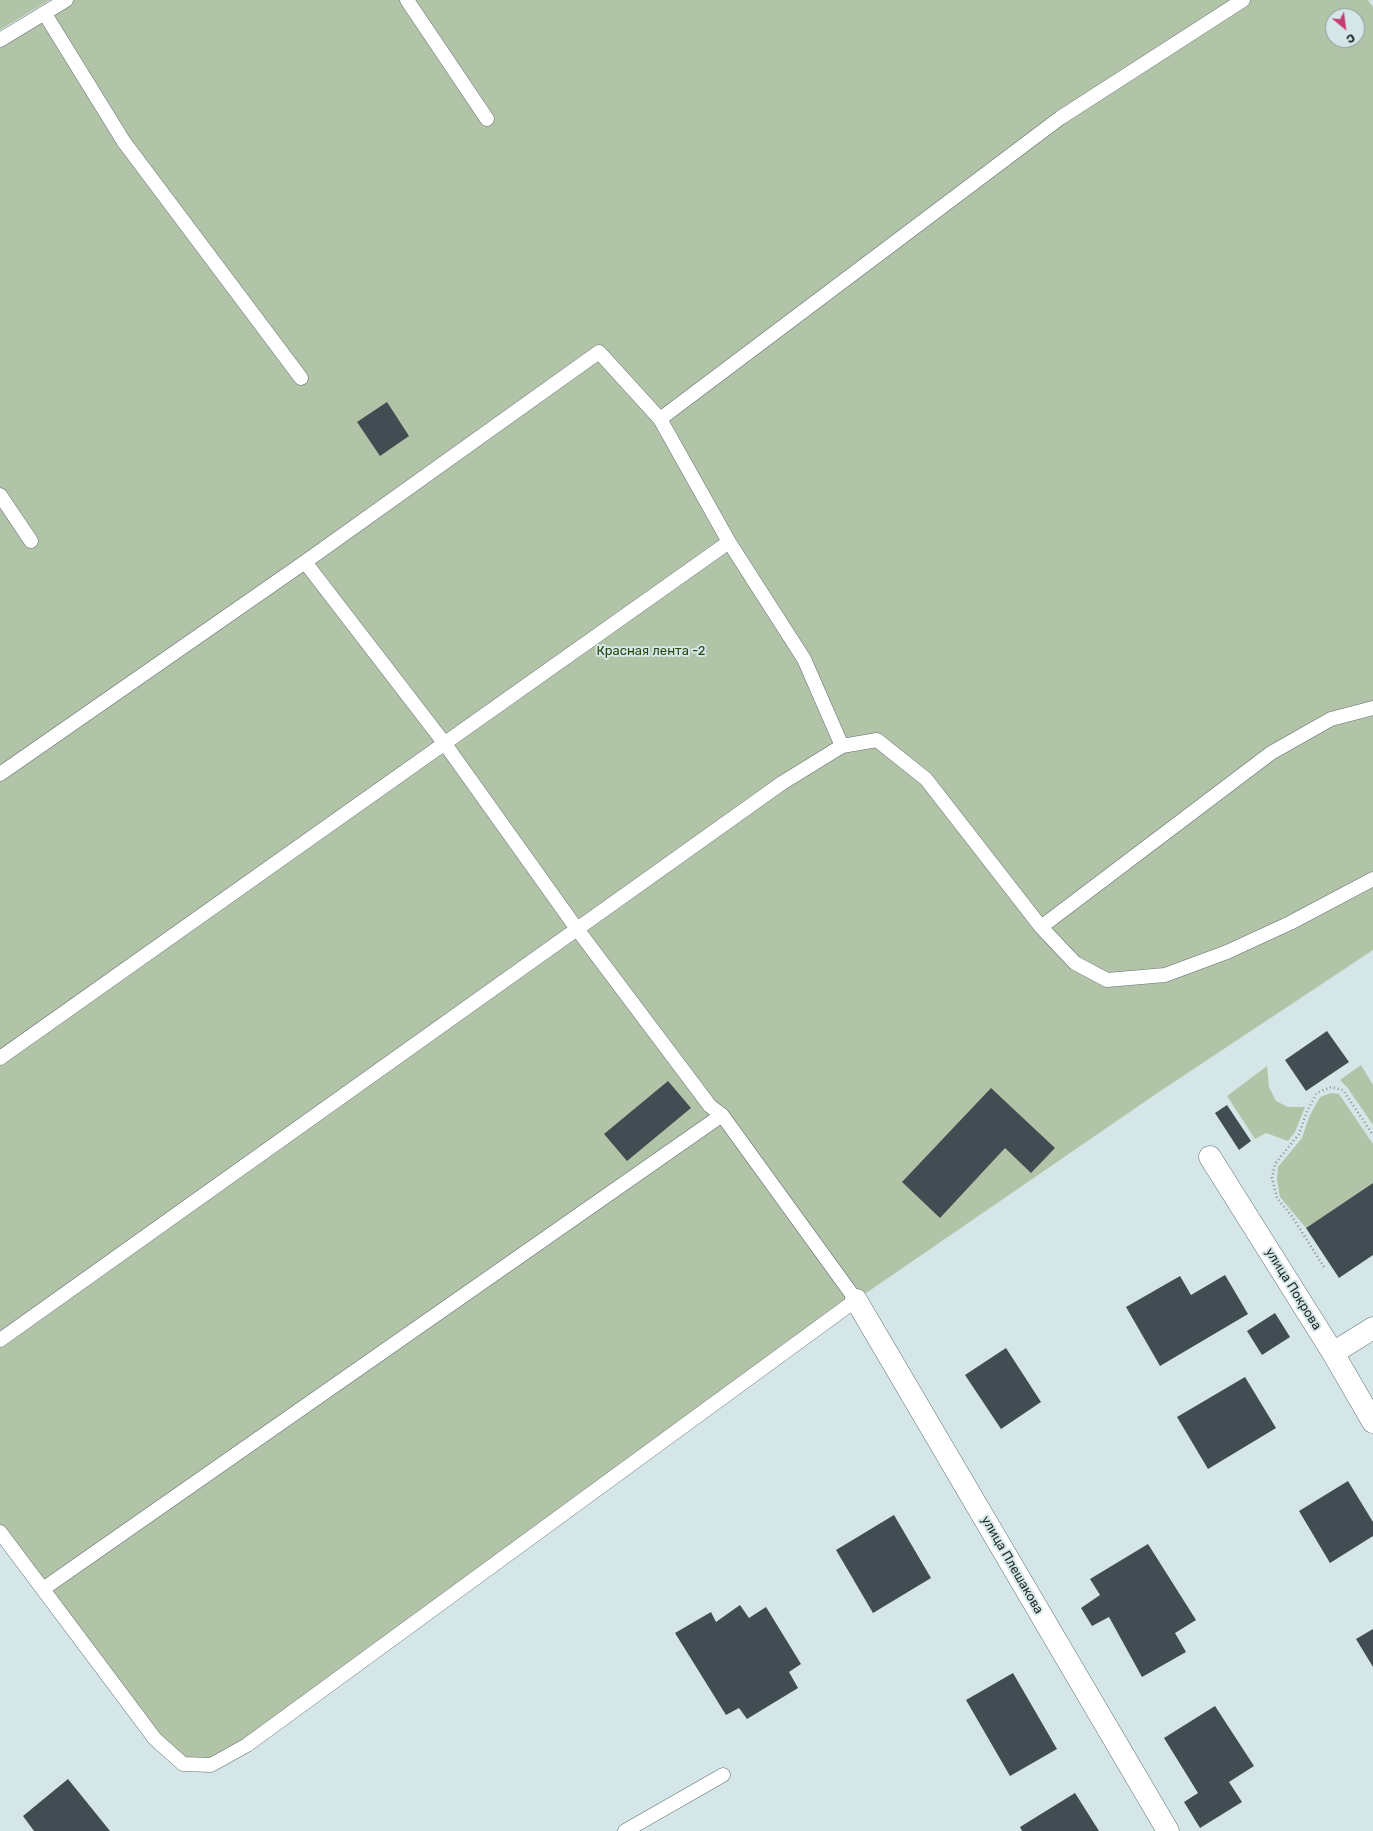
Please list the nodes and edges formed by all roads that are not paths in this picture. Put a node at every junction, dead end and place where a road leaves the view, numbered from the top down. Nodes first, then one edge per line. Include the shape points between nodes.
1 (66, 0) edge
2 (407, 0) edge
3 (1243, 0) edge
4 (45, 14) junction
5 (0, 40) edge
6 (487, 119) dead end
7 (301, 378) dead end
8 (660, 419) junction
9 (0, 495) edge
10 (31, 541) dead end
11 (728, 542) junction
12 (305, 562) junction
13 (1373, 708) edge
14 (445, 744) junction
15 (842, 746) junction
16 (0, 774) edge
17 (1373, 879) edge
18 (1041, 927) junction
19 (576, 929) junction
20 (0, 1058) edge
21 (722, 1115) junction
22 (1210, 1157) dead end
23 (856, 1300) junction
24 (1373, 1328) edge
25 (0, 1340) edge
26 (1333, 1353) junction
27 (1373, 1422) edge
28 (0, 1532) edge
29 (43, 1589) junction
30 (723, 1775) dead end
31 (625, 1831) edge
32 (1168, 1831) edge

1 - 4 lane
2 - 6 lane
3 - 8 lane via 1060,118
4 - 5 lane
4 - 7 lane via 124,142
8 - 11 lane
8 - 12 lane via 600,352
9 - 10 lane
11 - 14 lane
11 - 15 lane via 804,659
12 - 14 lane
12 - 16 lane
13 - 18 lane via 1331,720 1271,753
14 - 19 lane
14 - 20 lane
15 - 18 lane via 877,740 926,779
15 - 19 lane via 782,783
17 - 18 lane via 1234,949 1165,975 1108,980 1075,963
19 - 21 lane via 710,1106
19 - 25 lane
21 - 23 lane
21 - 29 lane
22 - 26 street, улица Покрова
23 - 29 lane via 247,1745 211,1765 183,1764 155,1739
23 - 32 street, улица Плешакова
24 - 26 street
26 - 27 street, улица Покрова
28 - 29 lane
30 - 31 lane

